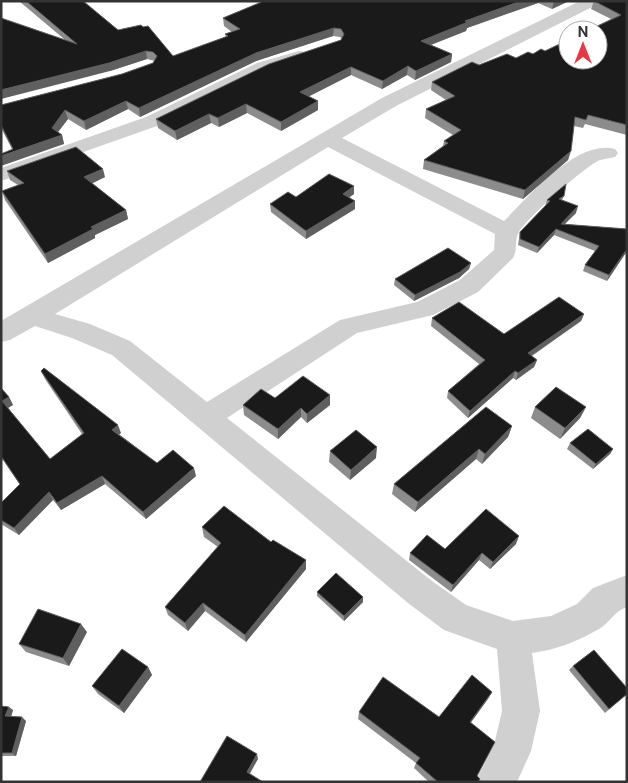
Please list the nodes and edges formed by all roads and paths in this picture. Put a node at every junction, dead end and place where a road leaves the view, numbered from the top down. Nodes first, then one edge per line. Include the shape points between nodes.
1 (593, 1) edge
2 (315, 50) edge
3 (328, 139) junction
4 (608, 153) dead end
5 (1, 175) edge
6 (507, 230) junction
7 (32, 316) junction
8 (1, 333) edge
9 (206, 417) junction
10 (627, 591) edge
11 (513, 638) junction
12 (495, 782) edge

1 - 3 street via 389,102
2 - 5 street via 263,67 153,121
3 - 6 street
3 - 7 street
4 - 6 street via 584,161
6 - 9 street via 505,254 469,286 424,309 348,326
7 - 8 street
7 - 9 street via 121,348
9 - 11 street via 456,618
10 - 11 street via 605,599 590,616 553,633
11 - 12 street via 521,711 512,751

